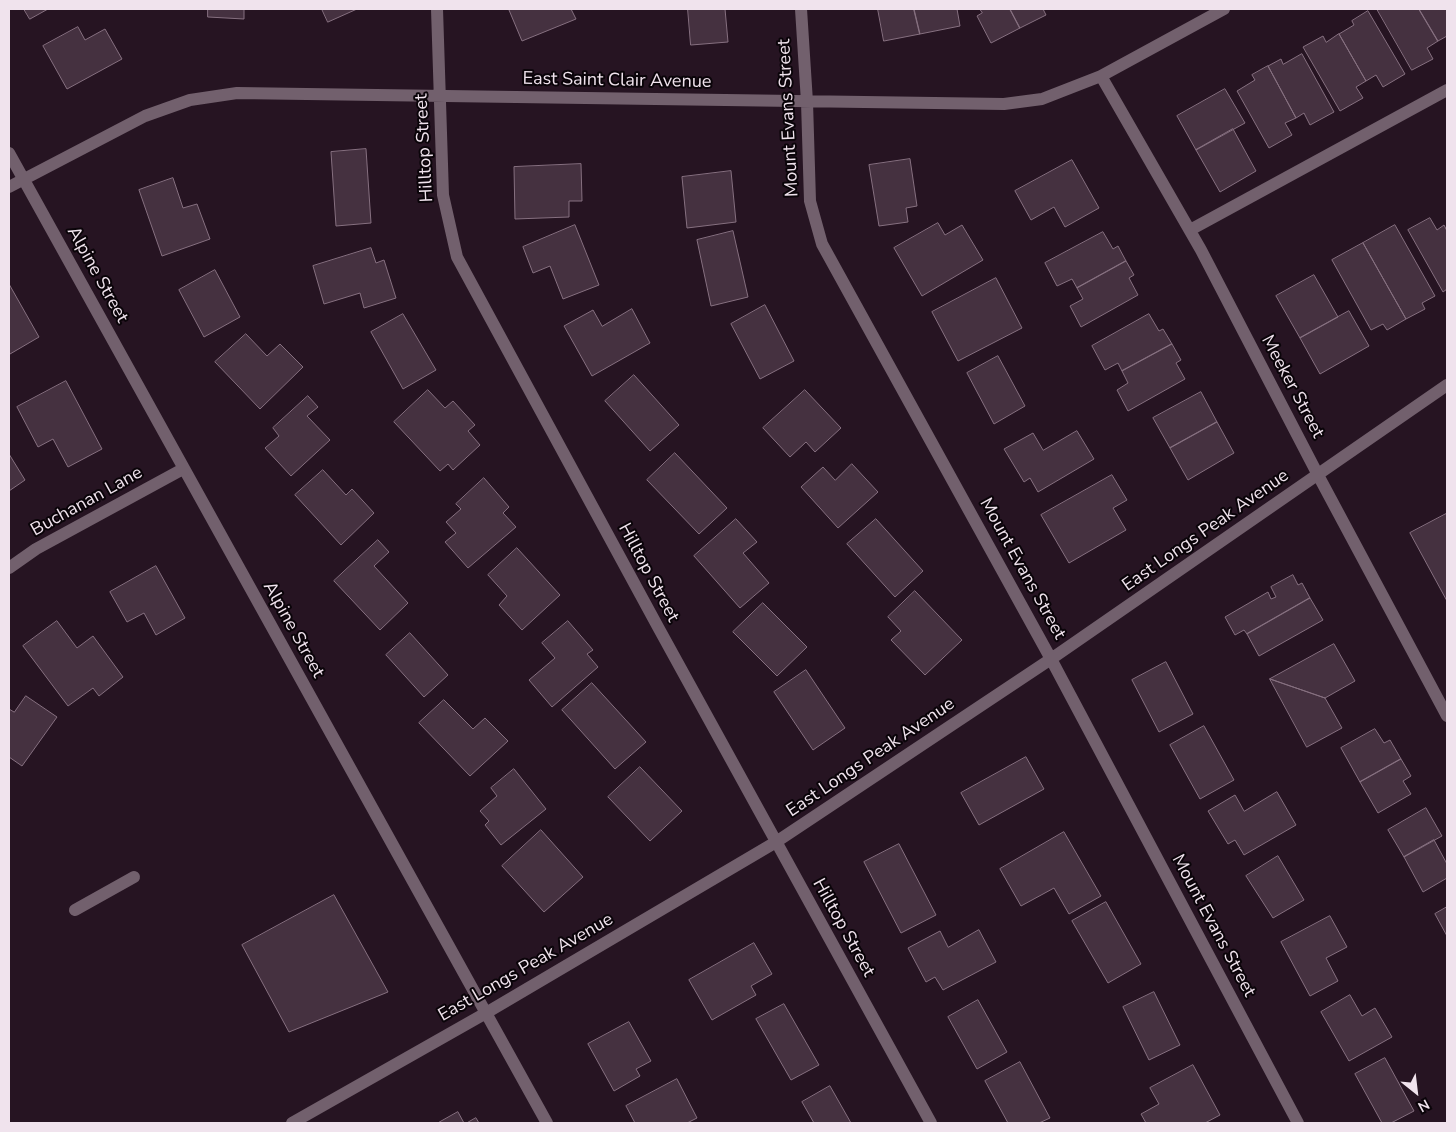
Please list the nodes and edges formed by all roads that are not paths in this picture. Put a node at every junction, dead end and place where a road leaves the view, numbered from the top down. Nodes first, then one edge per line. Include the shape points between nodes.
1 (437, 9) edge
2 (801, 9) edge
3 (1221, 9) edge
4 (1101, 76) junction
5 (1447, 90) edge
6 (439, 95) junction
7 (807, 102) junction
8 (9, 153) edge
9 (23, 179) junction
10 (9, 187) edge
11 (1190, 230) junction
12 (1447, 386) edge
13 (183, 469) junction
14 (1318, 475) junction
15 (9, 568) edge
16 (1051, 659) junction
17 (1447, 716) edge
18 (776, 842) junction
19 (134, 878) dead end
20 (75, 910) dead end
21 (486, 1013) junction
22 (292, 1123) edge
23 (547, 1123) edge
24 (931, 1123) edge
25 (1298, 1123) edge

1 - 6 street, Hilltop Street
2 - 7 street, Mount Evans Street
3 - 4 street, East Saint Clair Avenue
4 - 7 street, East Saint Clair Avenue via 1042,99 1004,104
4 - 11 street, Meeker Street
5 - 11 street
6 - 7 street, East Saint Clair Avenue
6 - 9 street, East Saint Clair Avenue via 237,93 190,100 145,116
6 - 18 street, Hilltop Street via 443,196 457,257
7 - 16 street, Mount Evans Street via 810,201 822,244
8 - 9 street, Alpine Street
9 - 10 street, East Saint Clair Avenue
9 - 13 street, Alpine Street
11 - 14 street, Meeker Street
12 - 14 street, East Longs Peak Avenue
13 - 15 street, Buchanan Lane via 36,549
13 - 21 street, Alpine Street
14 - 16 street, East Longs Peak Avenue
14 - 17 street, Meeker Street
16 - 18 street, East Longs Peak Avenue
16 - 25 street, Mount Evans Street
18 - 21 street, East Longs Peak Avenue
18 - 24 street, Hilltop Street
19 - 20 street
21 - 22 street, East Longs Peak Avenue
21 - 23 street, Alpine Street

